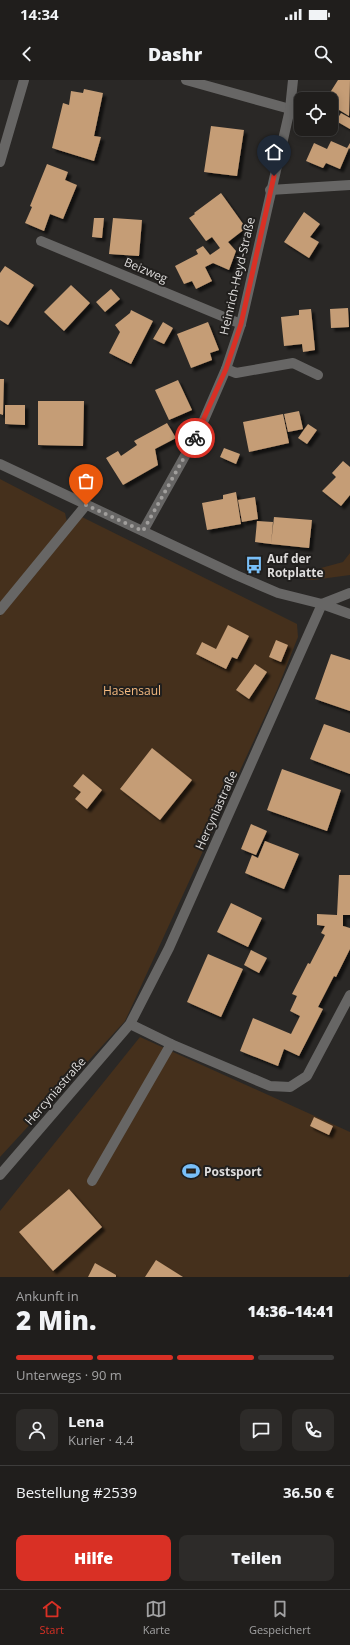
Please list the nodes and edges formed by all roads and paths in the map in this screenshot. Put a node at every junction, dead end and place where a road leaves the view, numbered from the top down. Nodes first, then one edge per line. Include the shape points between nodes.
1 (24, 80) edge
2 (186, 80) edge
3 (294, 80) edge
4 (290, 109) junction
5 (0, 162) edge
6 (350, 185) edge
7 (270, 190) junction
8 (41, 241) dead end
9 (241, 324) junction
10 (226, 369) junction
11 (318, 375) dead end
12 (0, 464) edge
13 (86, 505) junction
14 (143, 531) junction
15 (350, 593) edge
16 (322, 604) junction
17 (0, 610) edge
18 (350, 614) edge
19 (350, 995) edge
20 (130, 1024) junction
21 (171, 1044) junction
22 (0, 1175) edge
23 (92, 1181) dead end

1 - 5 street
2 - 4 street
3 - 4 street, Heinrich-Heyd-Straße
4 - 7 street, Heinrich-Heyd-Straße
6 - 7 street
7 - 9 street, Heinrich-Heyd-Straße
8 - 9 street, Beizweg
9 - 10 street, Heinrich-Heyd-Straße
10 - 11 street via 236,373 293,363
10 - 14 street, Heinrich-Heyd-Straße via 200,429
12 - 13 street
13 - 14 street
13 - 17 street
14 - 16 street via 278,593
15 - 16 street
16 - 18 street
16 - 20 street, Hercyniastraße via 170,948
19 - 21 street via 307,1076 290,1087 270,1086
20 - 21 street
20 - 22 street, Hercyniastraße
21 - 23 street

